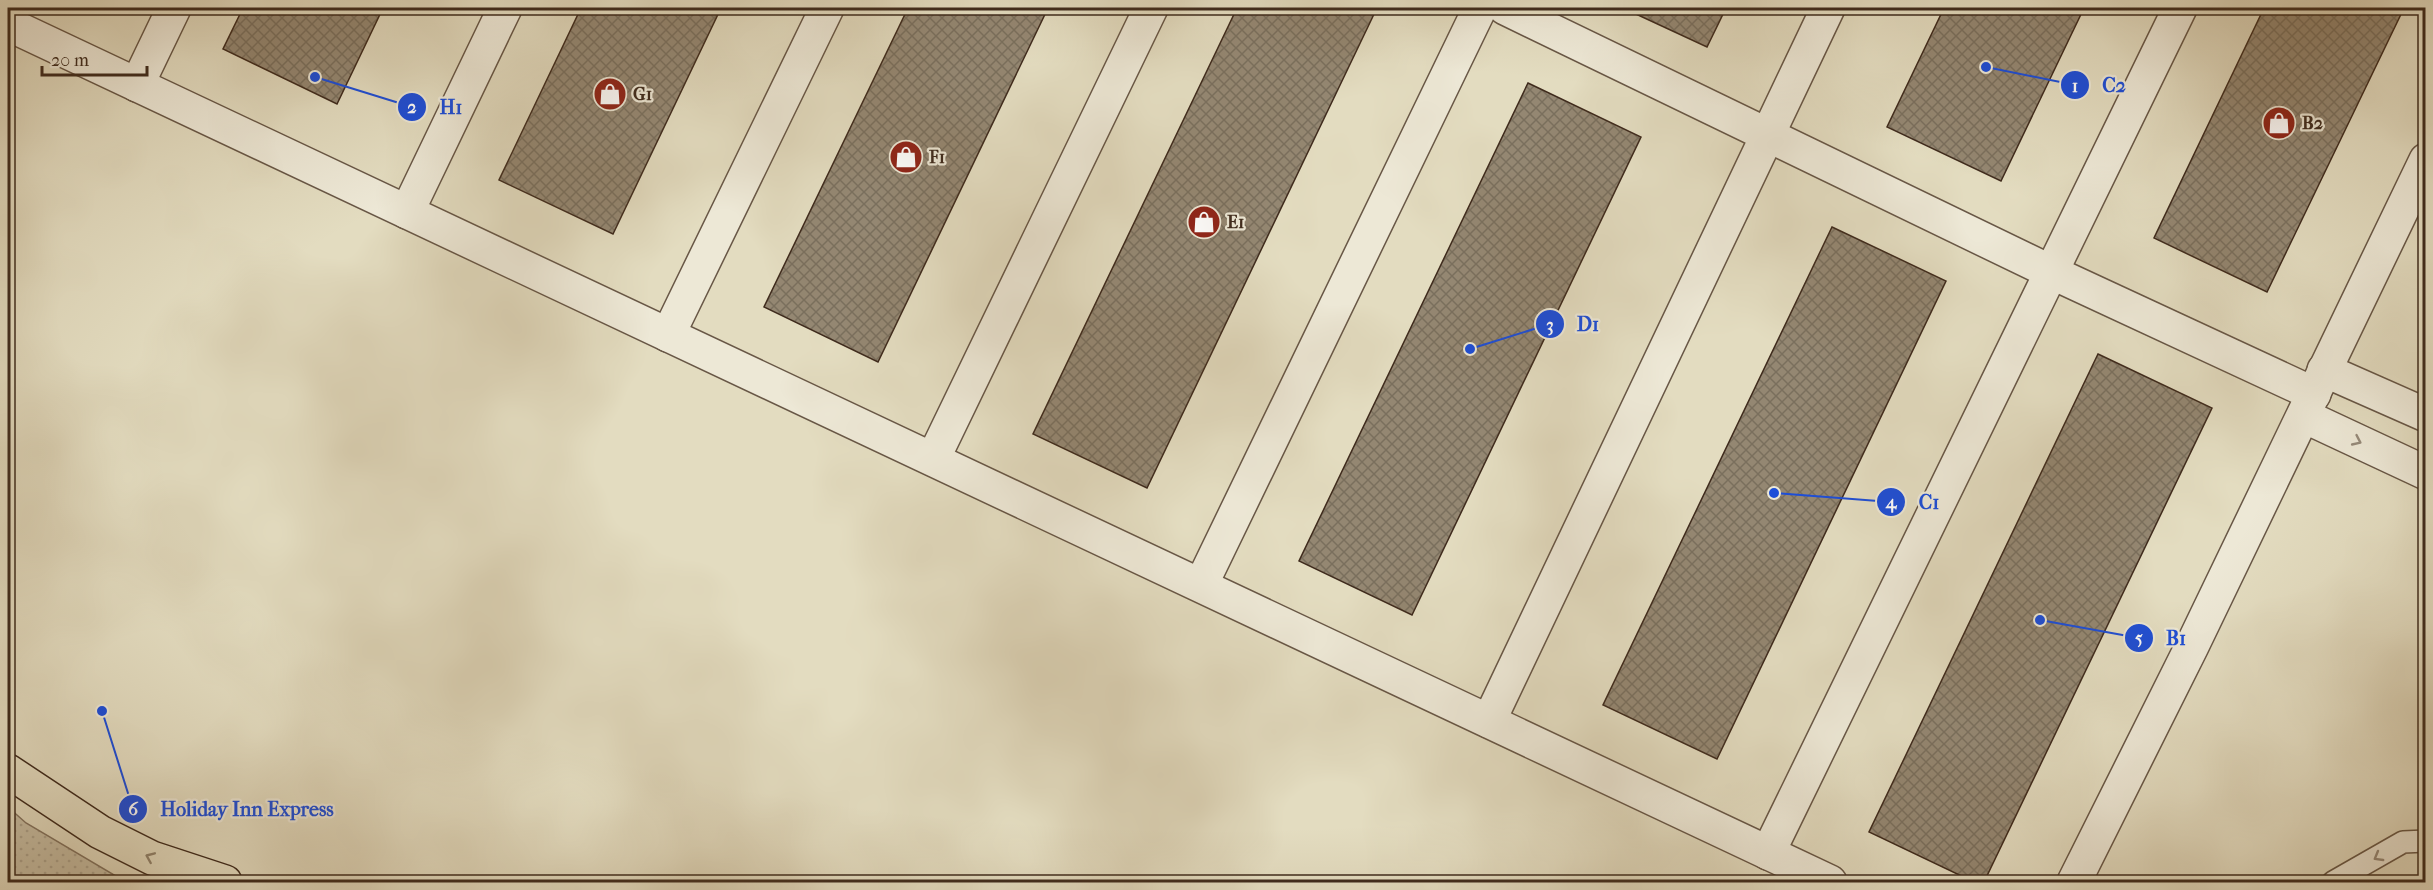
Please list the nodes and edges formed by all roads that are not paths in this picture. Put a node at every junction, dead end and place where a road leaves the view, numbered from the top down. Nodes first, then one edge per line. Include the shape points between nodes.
1 (174, 8) edge
2 (505, 8) edge
3 (827, 8) edge
4 (1151, 8) edge
5 (1480, 8) edge
6 (1505, 8) edge
7 (1828, 8) edge
8 (2180, 8) edge
9 (8, 24) edge
10 (137, 85) junction
11 (1767, 134) junction
12 (2426, 160) edge
13 (407, 212) junction
14 (2051, 272) junction
15 (668, 334) junction
16 (2314, 393) junction
17 (2426, 415) edge
18 (933, 459) junction
19 (2426, 473) edge
20 (1201, 585) junction
21 (1489, 721) junction
22 (8, 771) edge
23 (2426, 841) edge
24 (1768, 853) junction
25 (225, 882) edge
26 (1830, 882) edge
27 (2074, 882) edge
28 (2333, 882) edge

1 - 10 street
2 - 13 street
3 - 15 street
4 - 18 street
5 - 20 street
6 - 11 street
7 - 11 street
8 - 14 street
9 - 10 street
10 - 13 street
11 - 14 street
11 - 21 street
12 - 16 street
13 - 15 street
14 - 16 street
14 - 24 street
15 - 18 street
16 - 17 street
16 -> 19 street
16 - 27 street
18 - 20 street
20 - 21 street
21 - 24 street
25 -> 22 highway via 152,858 100,832
23 -> 28 lane via 2403,842
24 - 26 street

